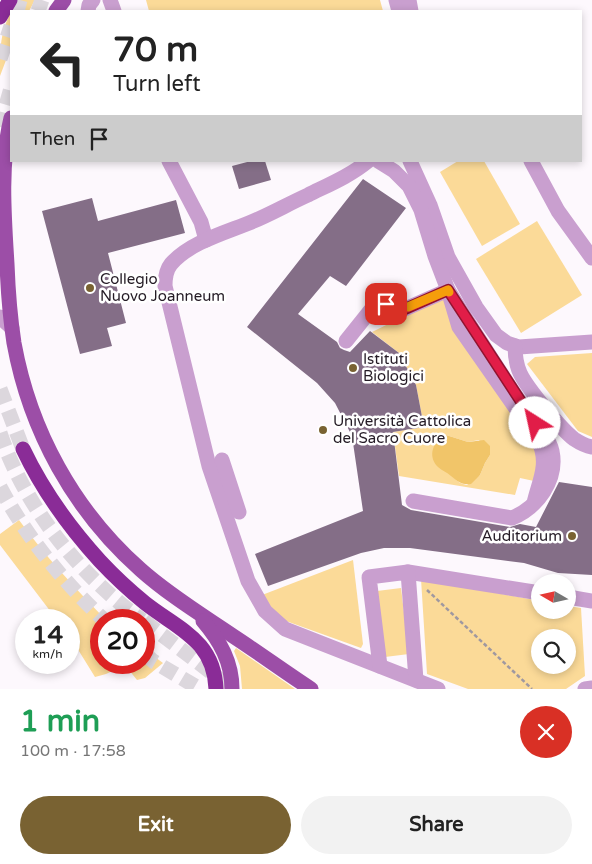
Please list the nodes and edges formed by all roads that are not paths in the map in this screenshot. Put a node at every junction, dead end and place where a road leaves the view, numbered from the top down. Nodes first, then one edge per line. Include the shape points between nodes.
1 (10, 0) edge
2 (0, 17) edge
3 (10, 107) edge
4 (10, 123) edge
5 (0, 137) edge
6 (170, 162) edge
7 (367, 162) edge
8 (380, 162) edge
9 (532, 162) edge
10 (412, 166) edge
11 (409, 186) junction
12 (206, 240) junction
13 (592, 258) edge
14 (448, 290) junction
15 (0, 301) edge
16 (7, 320) edge
17 (346, 341) dead end
18 (592, 342) edge
19 (515, 346) junction
20 (592, 447) edge
21 (23, 449) tunnel mouth
22 (222, 460) dead end
23 (413, 501) dead end
24 (239, 512) dead end
25 (408, 572) junction
26 (531, 592) edge
27 (576, 598) edge
28 (592, 601) edge
29 (189, 606) junction
30 (380, 666) junction
31 (416, 680) junction
32 (592, 688) edge
33 (216, 689) edge
34 (232, 689) edge
35 (311, 689) edge
36 (438, 689) edge
37 (585, 689) edge

1 - 2 highway
3 - 5 main road
4 - 16 main road via 4,168
6 - 12 street via 201,222
7 - 12 street via 318,190
8 - 11 street
9 - 13 street via 558,211
10 - 11 street
10 - 19 street via 460,280 489,327
11 - 14 street via 421,210
12 - 30 street via 171,264 165,286 209,466 248,581 266,611 285,629
14 - 17 street via 405,309 386,304 374,306
14 - 23 street via 544,435 553,457 550,478 542,495 524,513 512,518
15 - 16 main road
16 - 29 main road via 32,412 61,473 116,546
18 - 19 street via 525,348
19 - 20 street via 519,370 529,386 567,433
21 - 33 highway via 55,506 99,560 145,603 199,644 211,664
22 - 24 street
25 - 26 street
25 - 30 street via 369,577
25 - 31 street
27 - 28 street
29 - 34 main road via 223,649 230,668
29 - 35 main road
30 - 31 street
31 - 36 street
32 - 37 street

